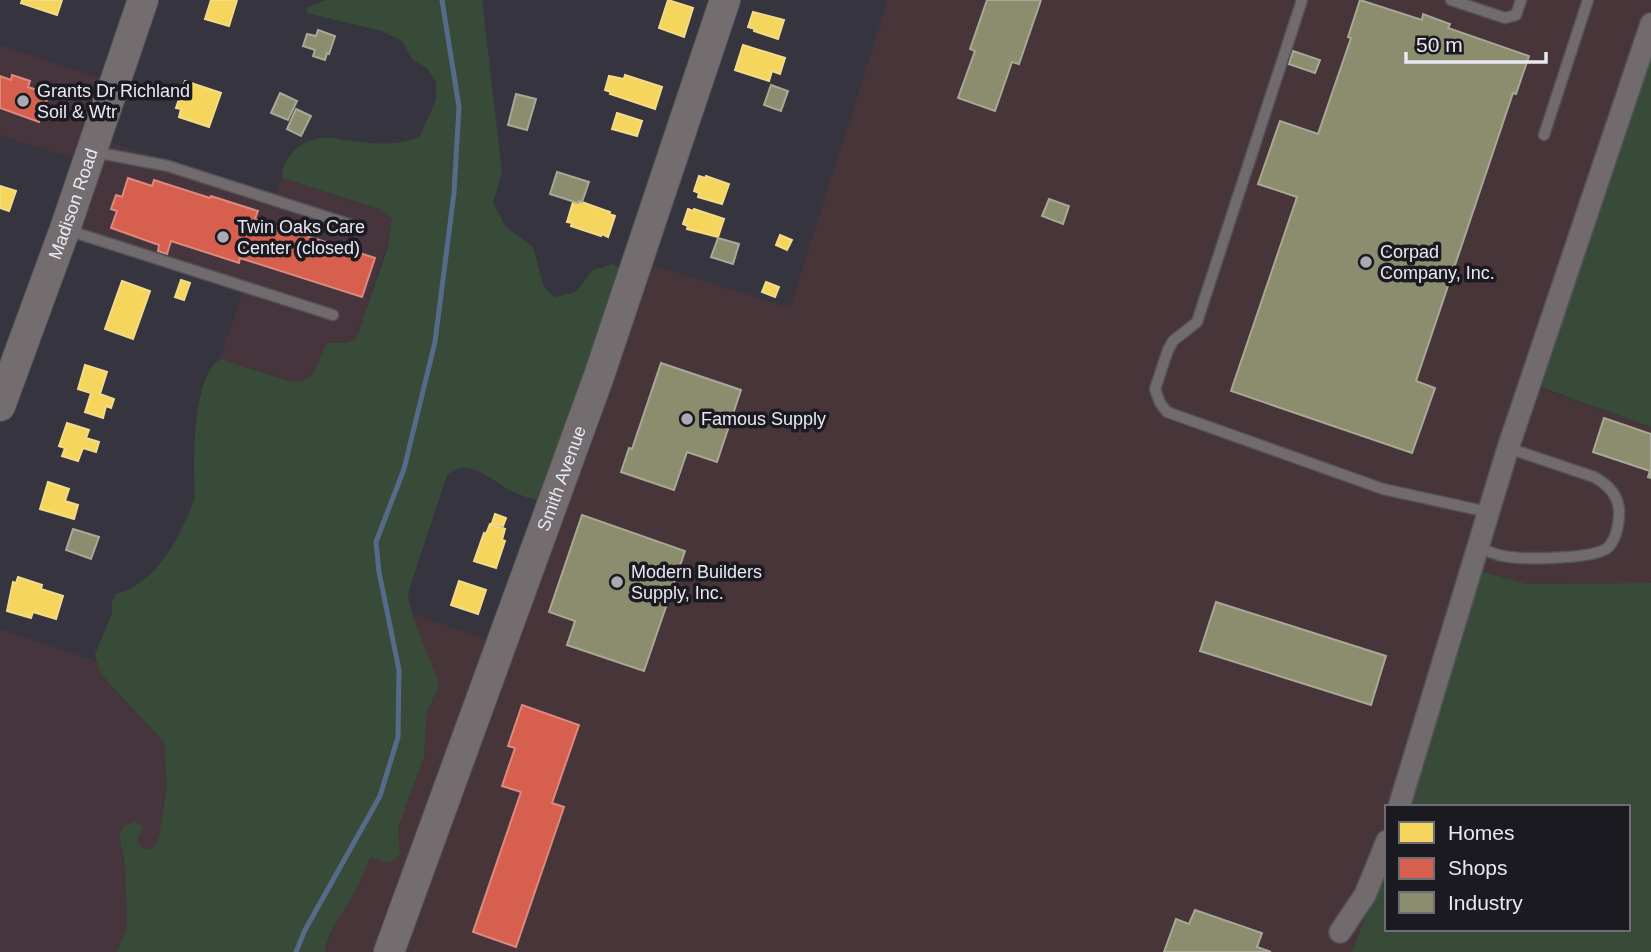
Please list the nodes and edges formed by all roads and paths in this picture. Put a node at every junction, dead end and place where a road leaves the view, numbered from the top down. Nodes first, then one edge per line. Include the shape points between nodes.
1 (143, 0) edge
2 (725, 0) edge
3 (1302, 0) edge
4 (1451, 0) edge
5 (1521, 0) edge
6 (1588, 0) edge
7 (1651, 24) edge
8 (1544, 135) dead end
9 (91, 152) junction
10 (361, 228) dead end
11 (65, 229) junction
12 (333, 315) dead end
13 (0, 406) edge
14 (1508, 448) junction
15 (1488, 512) junction
16 (1477, 548) junction
17 (1400, 805) edge
18 (1385, 846) edge
19 (1340, 932) dead end
20 (389, 952) edge

1 - 9 street, Madison Road
2 - 20 street, Smith Avenue via 594,389
3 - 15 lane via 1197,322 1168,350 1156,389 1160,402 1167,412 1383,489
4 - 5 lane via 1505,18 1516,15
6 - 8 lane
7 - 14 street
9 - 10 lane via 168,166
9 - 11 street, Madison Road
11 - 12 lane
11 - 13 street, Madison Road
14 - 15 street
14 - 16 lane via 1604,483 1619,504 1614,539 1607,548 1587,556 1516,557
15 - 16 street
16 - 17 street
18 - 19 street via 1365,895

